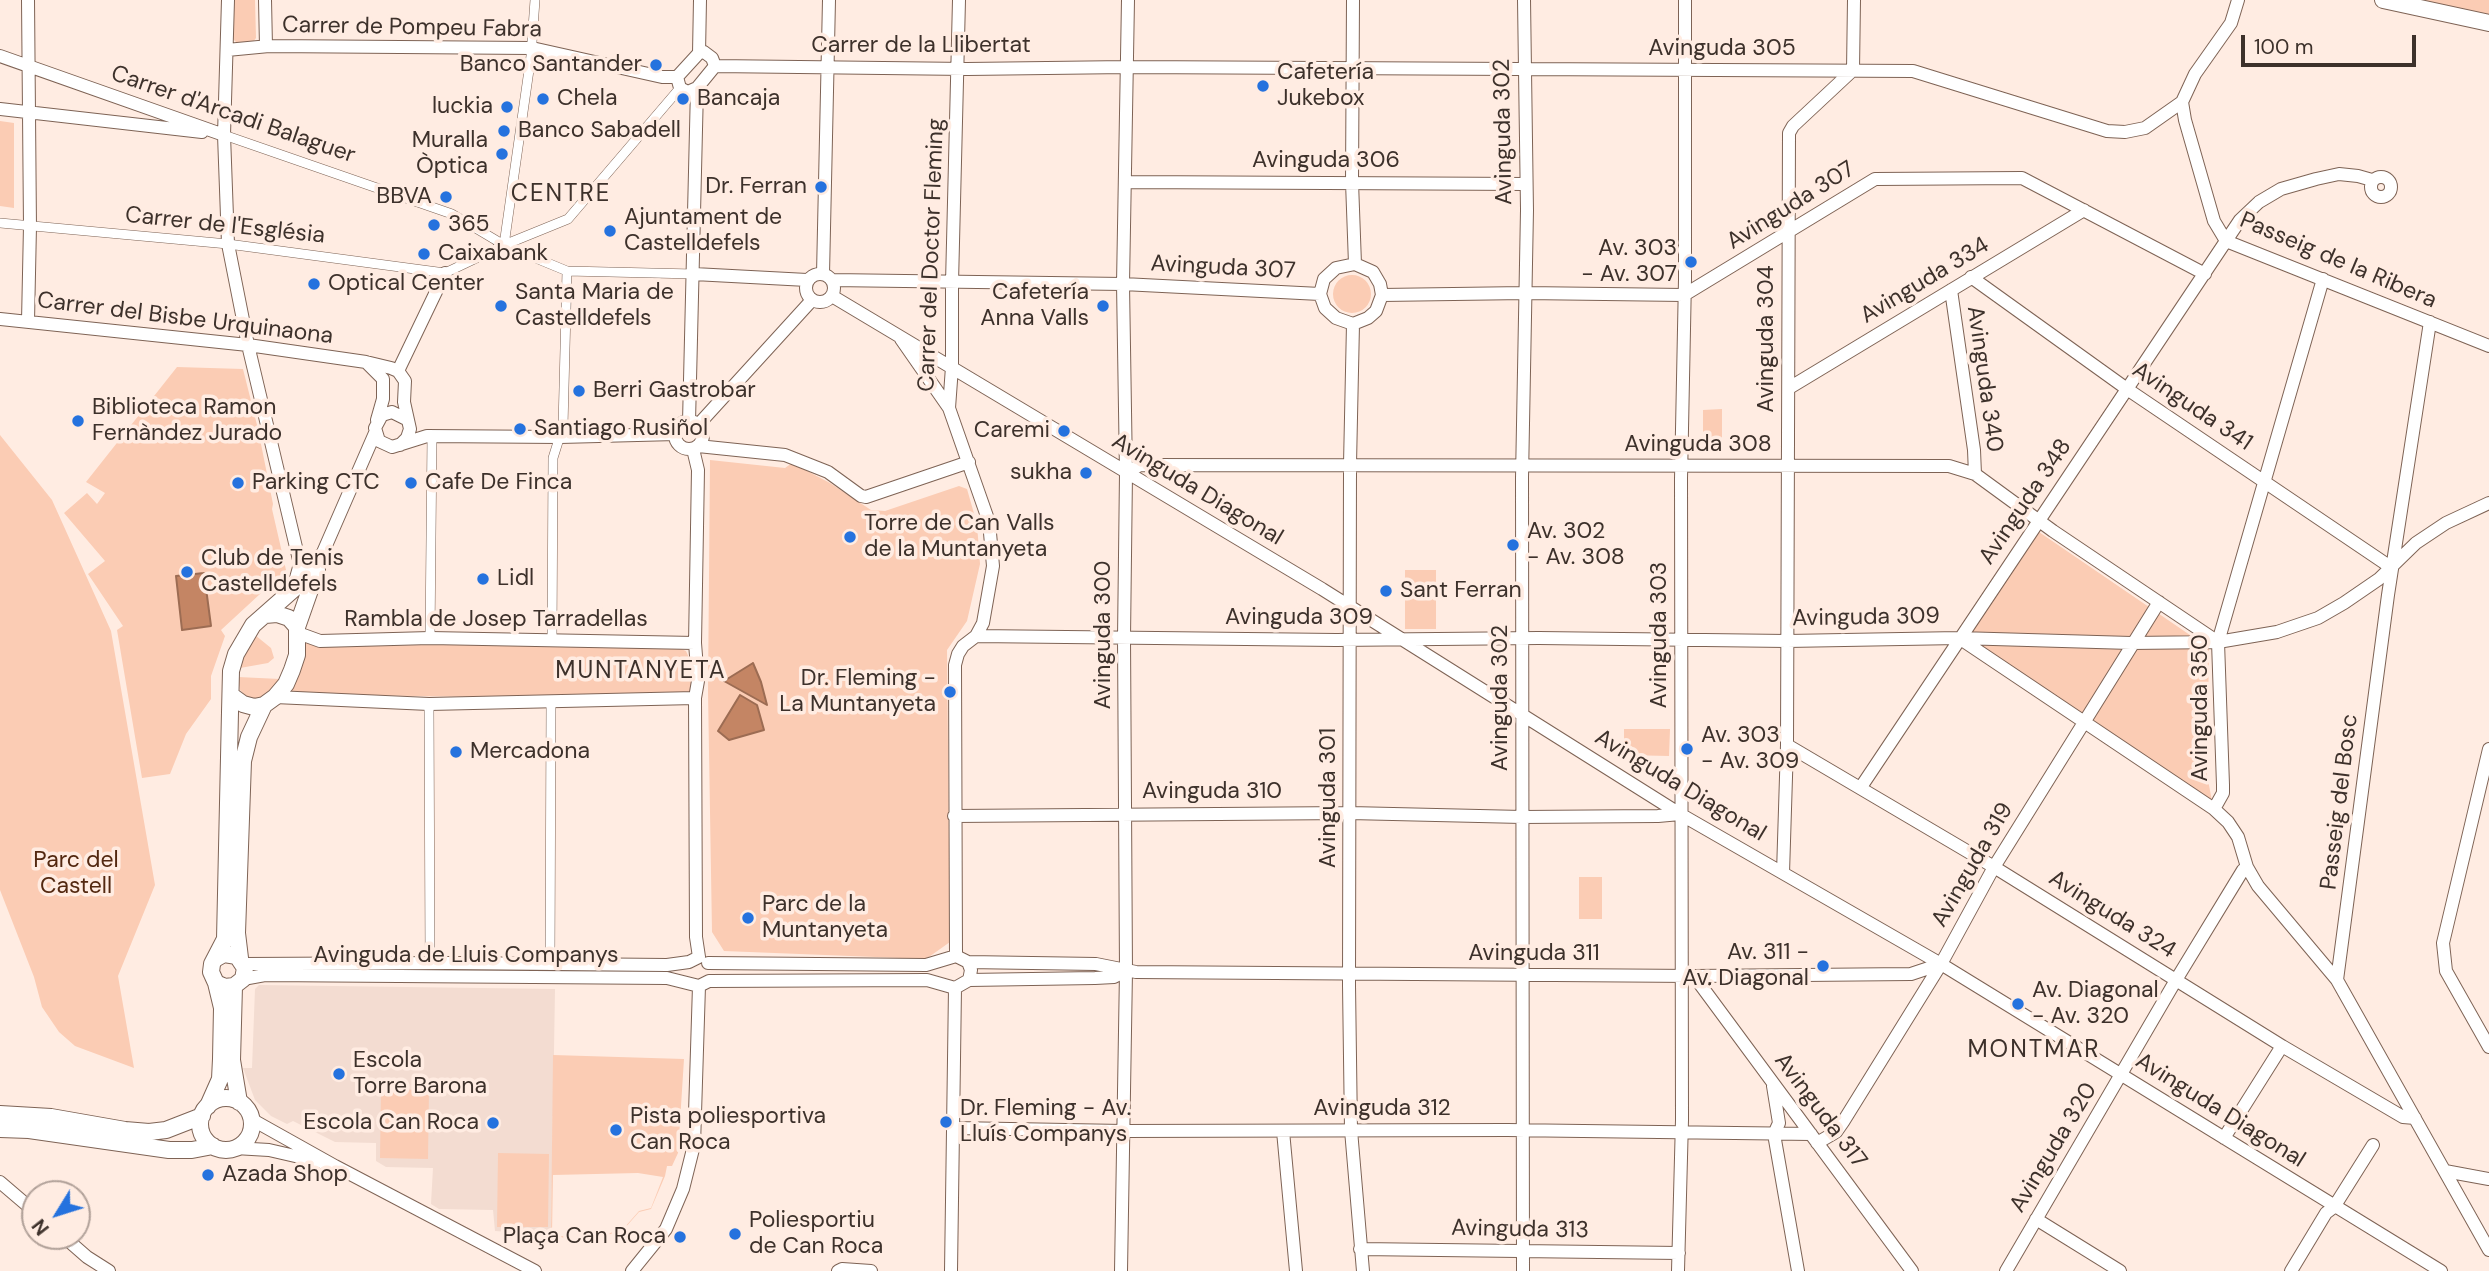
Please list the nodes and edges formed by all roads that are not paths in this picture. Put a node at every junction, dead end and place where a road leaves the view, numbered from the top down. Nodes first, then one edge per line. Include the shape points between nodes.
1 (28, 0) edge
2 (228, 0) edge
3 (265, 0) edge
4 (535, 0) edge
5 (699, 0) edge
6 (829, 0) edge
7 (959, 0) edge
8 (1128, 0) edge
9 (1353, 0) edge
10 (1524, 0) edge
11 (1685, 0) edge
12 (1854, 0) edge
13 (2238, 0) edge
14 (2383, 0) edge
15 (2489, 23) edge
16 (267, 46) junction
17 (532, 48) junction
18 (227, 50) junction
19 (699, 53) junction
20 (0, 56) edge
21 (28, 65) junction
22 (715, 66) junction
23 (827, 67) junction
24 (1127, 67) junction
25 (958, 69) junction
26 (1352, 69) junction
27 (1523, 69) junction
28 (1685, 69) junction
29 (1853, 70) junction
30 (678, 83) junction
31 (697, 88) junction
32 (2182, 102) junction
33 (0, 109) edge
34 (28, 113) junction
35 (224, 135) junction
36 (2372, 180) dead end
37 (1352, 182) junction
38 (1127, 183) junction
39 (1526, 184) junction
40 (2084, 210) junction
41 (0, 223) edge
42 (30, 226) junction
43 (1788, 232) junction
44 (2226, 241) junction
45 (228, 244) junction
46 (504, 245) junction
47 (1355, 264) junction
48 (567, 271) junction
49 (445, 273) junction
50 (694, 274) junction
51 (2205, 274) junction
52 (828, 277) junction
53 (1971, 277) junction
54 (2323, 279) junction
55 (807, 280) junction
56 (952, 283) junction
57 (1124, 284) junction
58 (1951, 290) junction
59 (1525, 293) junction
60 (1320, 294) junction
61 (1382, 295) junction
62 (1684, 295) junction
63 (832, 296) junction
64 (812, 300) junction
65 (0, 319) edge
66 (27, 321) junction
67 (2430, 323) junction
68 (1353, 324) junction
69 (899, 335) junction
70 (248, 345) junction
71 (2489, 346) edge
72 (366, 362) junction
73 (952, 367) junction
74 (398, 370) junction
75 (1789, 388) junction
76 (2127, 389) junction
77 (949, 408) junction
78 (693, 423) junction
79 (408, 424) junction
80 (375, 428) junction
81 (676, 434) junction
82 (430, 436) junction
83 (560, 437) junction
84 (394, 446) junction
85 (695, 447) junction
86 (362, 461) junction
87 (969, 462) junction
88 (1350, 464) junction
89 (1523, 464) junction
90 (1788, 466) junction
91 (1681, 467) junction
92 (1126, 473) junction
93 (1975, 474) junction
94 (2266, 481) junction
95 (2489, 503) edge
96 (2039, 521) junction
97 (321, 557) junction
98 (2392, 568) junction
99 (284, 598) junction
100 (2158, 602) junction
101 (1350, 607) junction
102 (265, 615) junction
103 (298, 630) junction
104 (976, 636) junction
105 (1124, 638) junction
106 (1398, 638) junction
107 (1959, 638) junction
108 (430, 639) junction
109 (1522, 639) junction
110 (1682, 639) junction
111 (552, 640) junction
112 (1350, 640) junction
113 (1787, 641) junction
114 (2218, 642) junction
115 (695, 643) junction
116 (2132, 643) junction
117 (232, 696) junction
118 (695, 698) junction
119 (270, 701) junction
120 (551, 702) junction
121 (429, 704) junction
122 (1523, 715) junction
123 (2084, 722) junction
124 (1787, 746) junction
125 (2489, 749) edge
126 (1861, 787) junction
127 (2214, 809) junction
128 (1350, 813) junction
129 (1125, 814) junction
130 (1680, 814) junction
131 (954, 816) junction
132 (1522, 817) junction
133 (1994, 867) junction
134 (2248, 867) junction
135 (1783, 873) junction
136 (215, 959) junction
137 (956, 959) junction
138 (699, 961) junction
139 (430, 963) junction
140 (1941, 964) junction
141 (550, 965) junction
142 (1126, 971) junction
143 (240, 972) junction
144 (1349, 975) junction
145 (1522, 975) junction
146 (1687, 976) junction
147 (969, 980) junction
148 (2176, 980) junction
149 (2337, 980) junction
150 (216, 983) junction
151 (699, 983) junction
152 (950, 986) junction
153 (2282, 1046) junction
154 (2489, 1047) edge
155 (2121, 1074) junction
156 (1773, 1084) junction
157 (239, 1102) junction
158 (205, 1111) junction
159 (0, 1114) edge
160 (2415, 1118) junction
161 (251, 1119) junction
162 (954, 1128) junction
163 (0, 1129) edge
164 (1283, 1130) junction
165 (1352, 1130) junction
166 (1522, 1130) junction
167 (1123, 1131) junction
168 (1681, 1132) junction
169 (1774, 1134) junction
170 (1814, 1138) junction
171 (2224, 1138) junction
172 (2373, 1145) dead end
173 (213, 1146) junction
174 (235, 1148) junction
175 (335, 1166) junction
176 (2445, 1171) junction
177 (2489, 1179) edge
178 (0, 1182) edge
179 (21, 1200) edge
180 (2334, 1207) junction
181 (2036, 1219) junction
182 (1360, 1249) junction
183 (79, 1250) edge
184 (2489, 1250) edge
185 (1523, 1251) junction
186 (1679, 1253) junction
187 (2434, 1269) edge
188 (109, 1271) edge
189 (535, 1271) edge
190 (632, 1271) edge
191 (838, 1271) edge
192 (871, 1271) edge
193 (951, 1271) edge
194 (1121, 1271) edge
195 (1296, 1271) edge
196 (1363, 1271) edge
197 (1523, 1271) edge
198 (1678, 1271) edge
199 (1798, 1271) edge
200 (1912, 1271) edge
201 (2006, 1271) edge
202 (2120, 1271) edge
203 (2291, 1271) edge

1 - 21 street
2 - 18 street
3 - 16 street
4 - 17 street
5 - 19 street
6 - 23 street
7 - 25 street, Carrer del Doctor Fleming
8 - 24 street, Avinguda 300
9 - 26 street
10 - 27 street, Avinguda 302
11 - 28 street, Avinguda 303
12 - 29 street
13 - 32 street, Avinguda 305 via 2231,23 2195,74
14 - 15 street
16 - 17 street, Carrer de Pompeu Fabra
16 - 18 street, Carrer de Pompeu Fabra
17 - 30 street, Carrer de Pompeu Fabra
17 - 46 street
18 - 35 street
19 - 22 street via 712,58
19 - 30 street
20 - 21 street, Carrer d'Arcadi Balaguer
21 - 34 street
21 - 35 street, Carrer d'Arcadi Balaguer
22 - 23 street, Carrer de la Llibertat
22 - 31 street
23 - 25 street, Carrer de la Llibertat
23 - 52 street
24 - 25 street, Carrer de la Llibertat
24 - 26 street, Avinguda 305
24 - 38 street, Avinguda 300
25 - 56 street, Carrer del Doctor Fleming
26 - 27 street, Avinguda 305
26 - 37 street
27 - 28 street, Avinguda 305
27 - 39 street, Avinguda 302
28 - 29 street, Avinguda 305
28 - 62 street, Avinguda 303
29 - 32 street, Avinguda 305 via 1913,71 2107,131 2146,128
29 - 43 street, Avinguda 304 via 1789,133
30 - 31 street, Carrer de Pompeu Fabra via 688,92
30 - 46 street via 568,219
31 - 50 street
32 - 44 street, Passeig de la Ribera via 2214,221
33 - 34 street
34 - 35 street
34 - 42 street
35 - 45 street
35 - 46 street, Carrer d'Arcadi Balaguer via 452,214
36 - 44 street, Avinguda 348 via 2339,174 2281,189 2259,202
37 - 38 street, Avinguda 306
37 - 39 street, Avinguda 306
37 - 47 street
38 - 57 street, Avinguda 300
39 - 59 street, Avinguda 302
40 - 43 street, Avinguda 307 via 2022,178 1875,179
40 - 51 street, Avinguda 307
40 - 53 street, Avinguda 334
41 - 42 street, Carrer de l'Església
42 - 45 street, Carrer de l'Església
42 - 66 street
43 - 62 street, Avinguda 307
43 - 75 street, Avinguda 304
44 - 51 street, Avinguda 348
44 - 54 street, Passeig de la Ribera
45 - 49 street, Carrer de l'Església
45 - 70 street
46 - 48 street, Carrer d'Arcadi Balaguer
46 - 49 street
47 - 60 street via 1336,268 1324,279
47 - 61 street via 1373,272
48 - 50 street
48 - 83 street
49 - 74 street
50 - 55 street
50 - 78 street
51 - 76 street, Avinguda 348
52 - 55 street via 817,274
52 - 56 street
52 - 63 street via 834,288
53 - 58 street, Avinguda 334
53 - 76 street, Avinguda 341
54 - 67 street, Passeig de la Ribera
54 - 94 street, Avinguda 350
55 - 64 street
56 - 57 street
56 - 73 street, Carrer del Doctor Fleming
57 - 60 street, Avinguda 307
57 - 92 street, Avinguda 300
58 - 75 street, Avinguda 334
58 - 93 street, Avinguda 340
59 - 61 street, Avinguda 307
59 - 62 street, Avinguda 307
59 - 89 street, Avinguda 302
60 - 68 street via 1325,308
61 - 68 street via 1376,311
62 - 91 street, Avinguda 303
63 - 64 street via 824,302
63 - 69 street, Avinguda Diagonal
64 - 78 street
65 - 66 street, Carrer del Bisbe Urquinaona
66 - 70 street, Carrer del Bisbe Urquinaona
67 - 71 street, Passeig de la Ribera
67 - 98 street, Passeig del Bosc
68 - 88 street, Avinguda 301
69 - 73 street, Avinguda Diagonal
69 - 77 street, Avinguda Diagonal
70 - 72 street, Carrer del Bisbe Urquinaona
70 - 99 street via 300,564
72 - 74 street, Carrer del Bisbe Urquinaona
72 - 80 street via 383,379
73 - 77 street, Carrer del Doctor Fleming
73 - 92 street, Avinguda Diagonal
74 - 79 street via 405,381
75 - 90 street, Avinguda 304
76 - 94 street, Avinguda 341
76 - 96 street, Avinguda 348
77 - 87 street, Carrer del Doctor Fleming
78 - 81 street via 679,426
78 - 85 street via 703,436
79 - 80 street via 397,413 386,413
79 - 82 street
79 - 84 street via 407,438
80 - 84 street via 379,441
80 - 86 street
81 - 83 street
81 - 85 street via 682,447
82 - 83 street
82 - 84 street
82 - 108 street
83 - 111 street via 553,458
84 - 86 street
85 - 87 street via 785,455 828,472 866,497
85 - 115 street
86 - 97 street
87 - 104 street, Carrer del Doctor Fleming via 989,522 993,566 983,623
88 - 89 street, Avinguda 308
88 - 92 street, Avinguda 308 via 1140,465
88 - 101 street, Avinguda 301
89 - 91 street, Avinguda 308
89 - 109 street, Avinguda 302
90 - 91 street, Avinguda 308
90 - 93 street, Avinguda 308 via 1949,466
90 - 113 street, Avinguda 304
91 - 110 street, Avinguda 303
92 - 101 street, Avinguda Diagonal
92 - 105 street, Avinguda 300
93 - 96 street, Avinguda 308
94 - 98 street, Avinguda 341
94 - 114 street, Avinguda 350
95 - 98 street, Avinguda 309 via 2416,543
96 - 100 street, Avinguda 308
96 - 107 street, Avinguda 348
97 - 99 street
97 - 103 street
98 - 114 street, Avinguda 309 via 2318,618 2277,632
98 - 149 street, Passeig del Bosc
99 - 102 street
100 - 114 street, Avinguda 308
100 - 116 street, Avinguda 319
101 - 106 street, Avinguda Diagonal
101 - 112 street, Avinguda 301
102 - 103 street via 289,618
102 - 117 street via 253,625 236,654
103 - 108 street, Rambla de Josep Tarradellas via 320,641
103 - 119 street via 292,670
104 - 105 street, Avinguda 309
104 - 131 street, Carrer del Doctor Fleming via 963,646 955,665
105 - 112 street, Avinguda 309
105 - 129 street, Avinguda 300
106 - 109 street, Avinguda 309
106 - 112 street, Avinguda 309
106 - 122 street, Avinguda Diagonal
107 - 113 street, Avinguda 309
107 - 116 street, Avinguda 309
107 - 123 street, Avinguda 309
107 - 126 street, Avinguda 348
108 - 111 street, Rambla de Josep Tarradellas
109 - 110 street, Avinguda 309
109 - 122 street, Avinguda 302
110 - 113 street, Avinguda 309
110 - 130 street, Avinguda 303
111 - 115 street, Rambla de Josep Tarradellas
112 - 128 street, Avinguda 301
113 - 124 street, Avinguda 304
114 - 116 street, Avinguda 309
114 - 127 street, Avinguda 350 via 2224,785
115 - 118 street
116 - 123 street, Avinguda 319
117 - 119 street via 254,707
117 - 136 street via 225,939
118 - 120 street
118 - 138 street
119 - 121 street
119 - 143 street via 248,737 243,761 237,933
120 - 121 street
120 - 141 street
121 - 139 street
122 - 130 street, Avinguda Diagonal
122 - 132 street, Avinguda 302
123 - 127 street, Avinguda 309
123 - 133 street, Avinguda 319
124 - 126 street, Avinguda 324
124 - 135 street, Avinguda 304
125 - 154 street via 2443,943 2446,971
126 - 133 street, Avinguda 324
127 - 134 street, Avinguda 350 via 2238,837
128 - 129 street, Avinguda 310
128 - 132 street, Avinguda 310
128 - 144 street, Avinguda 301
129 - 131 street, Avinguda 310
129 - 142 street, Avinguda 300
130 - 132 street, Avinguda 310
130 - 135 street, Avinguda Diagonal
130 - 146 street, Avinguda 303
131 - 137 street, Carrer del Doctor Fleming
132 - 145 street, Avinguda 302
133 - 140 street, Avinguda 319
133 - 148 street, Avinguda 324
134 - 148 street, Avinguda 320
134 - 149 street, Avinguda 350 via 2258,887
135 - 140 street, Avinguda Diagonal
136 - 143 street via 227,953
136 - 150 street via 211,972
137 - 138 street, Avinguda de Lluis Companys via 926,965
137 - 142 street, Avinguda de Lluis Companys via 1096,964
137 - 147 street via 971,970
137 - 152 street via 939,972
138 - 141 street, Avinguda de Lluis Companys
138 - 151 street via 712,972
138 - 151 street via 685,972
139 - 141 street, Avinguda de Lluis Companys
139 - 143 street, Avinguda de Lluis Companys
140 - 146 street, Avinguda 311 via 1911,974
140 - 155 street, Avinguda Diagonal
140 - 170 street, Avinguda 319 via 1836,1132
142 - 144 street, Avinguda 311
142 - 147 street via 1114,977
142 - 167 street, Avinguda 300
143 - 150 street via 225,987
143 - 151 street, Avinguda de Lluis Companys via 667,978
143 - 157 street via 232,1060
144 - 145 street, Avinguda 311
144 - 165 street, Avinguda 301
145 - 146 street, Avinguda 311
145 - 166 street, Avinguda 302
146 - 156 street, Avinguda 317
146 - 168 street, Avinguda 303
147 - 152 street
148 - 153 street, Avinguda 324
148 - 155 street, Avinguda 320
149 - 160 street
150 - 158 street via 222,1008 220,1079
151 - 152 street, Avinguda de Lluis Companys via 927,980
151 - 190 street via 694,1145 666,1229
152 - 162 street
153 - 160 street, Avinguda 324 via 2403,1117
153 - 171 street
155 - 171 street, Avinguda Diagonal
155 - 181 street, Avinguda 320
156 - 169 street via 1779,1122
156 - 170 street, Avinguda 317
157 - 158 street via 223,1099
157 - 161 street
158 - 159 street via 166,1130 149,1132
158 - 173 street via 202,1133
160 - 176 street
161 - 174 street via 249,1135
161 - 175 street
162 - 167 street, Avinguda 312
162 - 193 street
163 - 173 street via 169,1150
164 - 165 street, Avinguda 312
164 - 167 street, Avinguda 312
164 - 195 street
165 - 166 street, Avinguda 312
165 - 182 street, Avinguda 301
166 - 168 street, Avinguda 312
166 - 185 street, Avinguda 302
167 - 194 street, Avinguda 300
168 - 169 street, Avinguda 312
168 - 186 street, Avinguda 303
169 - 170 street, Avinguda 312
169 - 199 street
170 - 200 street, Avinguda 317
171 - 180 street, Avinguda Diagonal
172 - 180 street
173 - 174 street
174 - 175 street via 269,1150
175 - 189 street
176 - 177 street
176 - 184 street
178 - 179 street
180 - 187 street, Avinguda Diagonal
180 - 203 street
181 - 201 street, Avinguda 320
181 - 202 street
182 - 185 street, Avinguda 313
182 - 196 street, Avinguda 301
183 - 188 street
185 - 186 street, Avinguda 313
185 - 197 street, Avinguda 302
186 - 198 street, Avinguda 303
191 - 192 street

